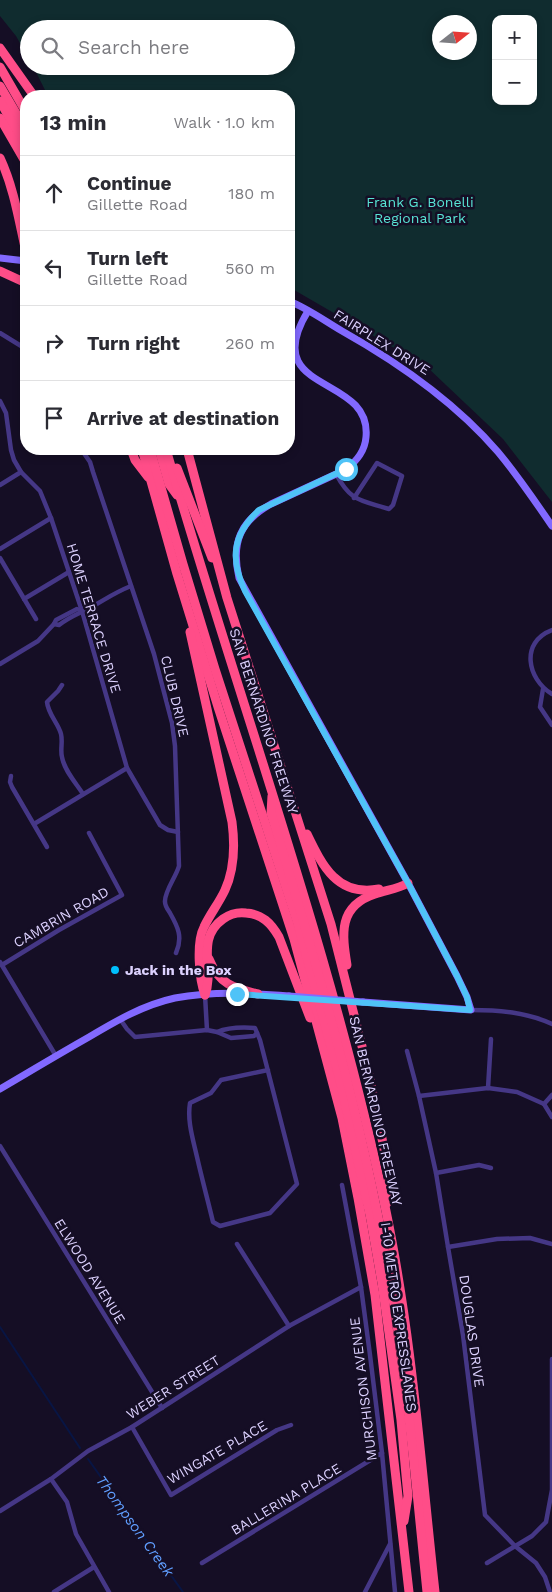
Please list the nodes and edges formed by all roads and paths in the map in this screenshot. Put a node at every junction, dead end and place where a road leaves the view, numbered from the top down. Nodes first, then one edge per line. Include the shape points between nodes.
1 (0, 48) edge
2 (0, 67) edge
3 (0, 86) edge
4 (30, 90) edge
5 (0, 101) edge
6 (20, 102) edge
7 (0, 118) edge
8 (20, 120) edge
9 (20, 136) edge
10 (20, 153) edge
11 (0, 158) edge
12 (20, 225) edge
13 (0, 258) edge
14 (20, 260) edge
15 (0, 271) edge
16 (20, 280) edge
17 (295, 304) edge
18 (308, 311) junction
19 (0, 332) edge
20 (20, 345) edge
21 (0, 401) edge
22 (85, 455) edge
23 (133, 455) edge
24 (144, 455) edge
25 (152, 455) edge
26 (161, 455) edge
27 (169, 455) edge
28 (170, 455) edge
29 (189, 455) edge
30 (21, 472) junction
31 (336, 474) junction
32 (151, 481) junction
33 (0, 485) edge
34 (354, 498) junction
35 (180, 499) junction
36 (51, 518) junction
37 (552, 526) edge
38 (0, 549) edge
39 (0, 558) edge
40 (69, 572) junction
41 (177, 574) junction
42 (131, 586) junction
43 (227, 598) junction
44 (24, 599) junction
45 (82, 611) junction
46 (36, 619) dead end
47 (552, 630) edge
48 (0, 664) edge
49 (62, 684) dead end
50 (543, 689) junction
51 (552, 694) edge
52 (552, 726) edge
53 (126, 768) junction
54 (11, 776) dead end
55 (273, 791) junction
56 (83, 794) junction
57 (290, 798) junction
58 (34, 824) junction
59 (178, 832) junction
60 (89, 833) dead end
61 (47, 847) dead end
62 (408, 883) junction
63 (206, 951) junction
64 (176, 953) dead end
65 (1, 963) edge
66 (258, 994) junction
67 (205, 995) junction
68 (470, 1010) junction
69 (354, 1014) junction
70 (120, 1019) junction
71 (552, 1024) edge
72 (236, 1028) junction
73 (207, 1030) junction
74 (217, 1032) junction
75 (257, 1033) junction
76 (236, 1038) junction
77 (491, 1039) dead end
78 (407, 1051) dead end
79 (325, 1053) junction
80 (56, 1056) junction
81 (268, 1070) junction
82 (488, 1088) junction
83 (0, 1089) edge
84 (552, 1094) edge
85 (419, 1096) junction
86 (544, 1104) junction
87 (552, 1117) edge
88 (0, 1146) edge
89 (491, 1168) dead end
90 (436, 1173) junction
91 (342, 1185) dead end
92 (387, 1213) junction
93 (237, 1244) dead end
94 (552, 1244) edge
95 (448, 1247) junction
96 (361, 1287) junction
97 (289, 1326) junction
98 (552, 1359) edge
99 (162, 1408) junction
100 (291, 1425) dead end
101 (132, 1427) junction
102 (382, 1453) junction
103 (51, 1479) junction
104 (0, 1511) edge
105 (402, 1531) junction
106 (391, 1543) junction
107 (515, 1546) junction
108 (202, 1563) dead end
109 (488, 1563) dead end
110 (94, 1567) junction
111 (54, 1592) edge
112 (109, 1592) edge
113 (365, 1592) edge
114 (395, 1592) edge
115 (409, 1592) edge
116 (427, 1592) edge
117 (435, 1592) edge
118 (550, 1592) edge

1 - 4 highway
2 - 6 highway
3 - 8 highway
5 - 9 highway
7 - 10 highway
11 - 12 highway
13 - 14 street
15 - 16 highway
17 - 18 street, FAIRPLEX DRIVE
18 - 31 street via 295,336 300,365 310,376 356,404 366,427 362,453 355,462
18 - 37 street, FAIRPLEX DRIVE via 409,372 445,400 498,452
19 - 20 street
21 - 30 street, HOME TERRACE DRIVE via 6,413 11,450
22 - 42 street, CLUB DRIVE via 94,472
23 - 32 highway
24 - 32 highway
25 - 105 highway, I-10 METRO EXPRESSLANES via 215,669 298,924 345,1099 370,1215 394,1364 408,1496
26 - 35 highway via 169,484
27 - 35 highway, SAN BERNARDINO FREEWAY
28 - 43 highway
29 - 43 highway
30 - 33 street
30 - 36 street, HOME TERRACE DRIVE via 40,491
31 - 34 street
31 - 62 street via 259,510 238,539 236,564 245,591
32 - 41 highway
34 - 34 street via 389,509 402,476 377,463
35 - 55 highway, SAN BERNARDINO FREEWAY
36 - 38 street
36 - 40 street, HOME TERRACE DRIVE
39 - 44 street
40 - 44 street
40 - 45 street, HOME TERRACE DRIVE
41 - 67 highway via 234,838 233,864 225,890 201,936
41 - 79 highway via 294,939
42 - 45 street
42 - 59 street, CLUB DRIVE via 154,654 173,728
43 - 57 highway
44 - 46 street
45 - 48 street via 77,609 59,625 54,624 38,642
45 - 53 street, HOME TERRACE DRIVE
47 - 50 street via 537,641 531,653 533,674
49 - 56 street via 47,702 48,709 62,736 62,761
50 - 51 street
50 - 52 street via 540,707
53 - 56 street
53 - 59 street, HOME TERRACE DRIVE via 160,825
54 - 58 street via 12,787
55 - 92 highway, SAN BERNARDINO FREEWAY via 348,1049
55 - 116 highway, I-10 METRO EXPRESSLANES via 270,813 332,1019 376,1208 400,1345
56 - 58 street
57 - 62 highway via 320,861 335,879 352,888 370,890
57 - 69 highway via 331,924
58 - 61 street
59 - 64 street, CLUB DRIVE via 179,866 165,902 179,928
60 - 65 street, CAMBRIN ROAD via 122,895
62 - 68 street via 457,976
62 - 69 highway via 373,894 348,912 343,940
63 - 66 highway via 212,966 227,984
63 - 67 highway via 208,986
63 - 79 highway via 213,928 227,916 247,913 266,920 279,937
65 - 80 street
66 - 67 street
66 - 68 street, bridge
67 - 70 street via 157,1003
67 - 73 street
68 - 71 street via 518,1012
69 - 92 highway via 389,1175
70 - 73 street via 135,1037
70 - 80 street
72 - 74 street
72 - 75 street via 255,1028
72 - 76 street
73 - 74 street
74 - 76 street
75 - 76 street
75 - 81 street
77 - 82 street
78 - 85 street, DOUGLAS DRIVE
79 - 105 highway via 344,1127 375,1294
80 - 83 street
81 - 81 street via 297,1184 270,1213 220,1226 213,1222 190,1128 190,1103 211,1093 221,1080
82 - 85 street
82 - 86 street via 517,1092
84 - 86 street
85 - 90 street, DOUGLAS DRIVE
86 - 87 street
88 - 99 street, ELWOOD AVENUE
89 - 90 street via 480,1166
90 - 95 street, DOUGLAS DRIVE
91 - 96 street, MURCHISON AVENUE
92 - 117 highway, SAN BERNARDINO FREEWAY via 404,1312
93 - 97 street
94 - 95 street via 530,1238
95 - 107 street, DOUGLAS DRIVE via 463,1335 485,1515
96 - 97 street, WEBER STREET
96 - 102 street, MURCHISON AVENUE
97 - 99 street, WEBER STREET
98 - 107 street via 552,1490 546,1522
99 - 101 street, WEBER STREET
100 - 101 street, WINGATE PLACE via 277,1430 171,1496
101 - 103 street, WEBER STREET via 88,1451
102 - 106 street, MURCHISON AVENUE
102 - 108 street, BALLERINA PLACE
103 - 104 street, WEBER STREET
103 - 110 street via 66,1502 76,1534
105 - 115 highway
106 - 113 street
106 - 114 street, MURCHISON AVENUE
107 - 109 street
107 - 118 street, DOUGLAS DRIVE via 536,1563
110 - 111 street
110 - 112 street

